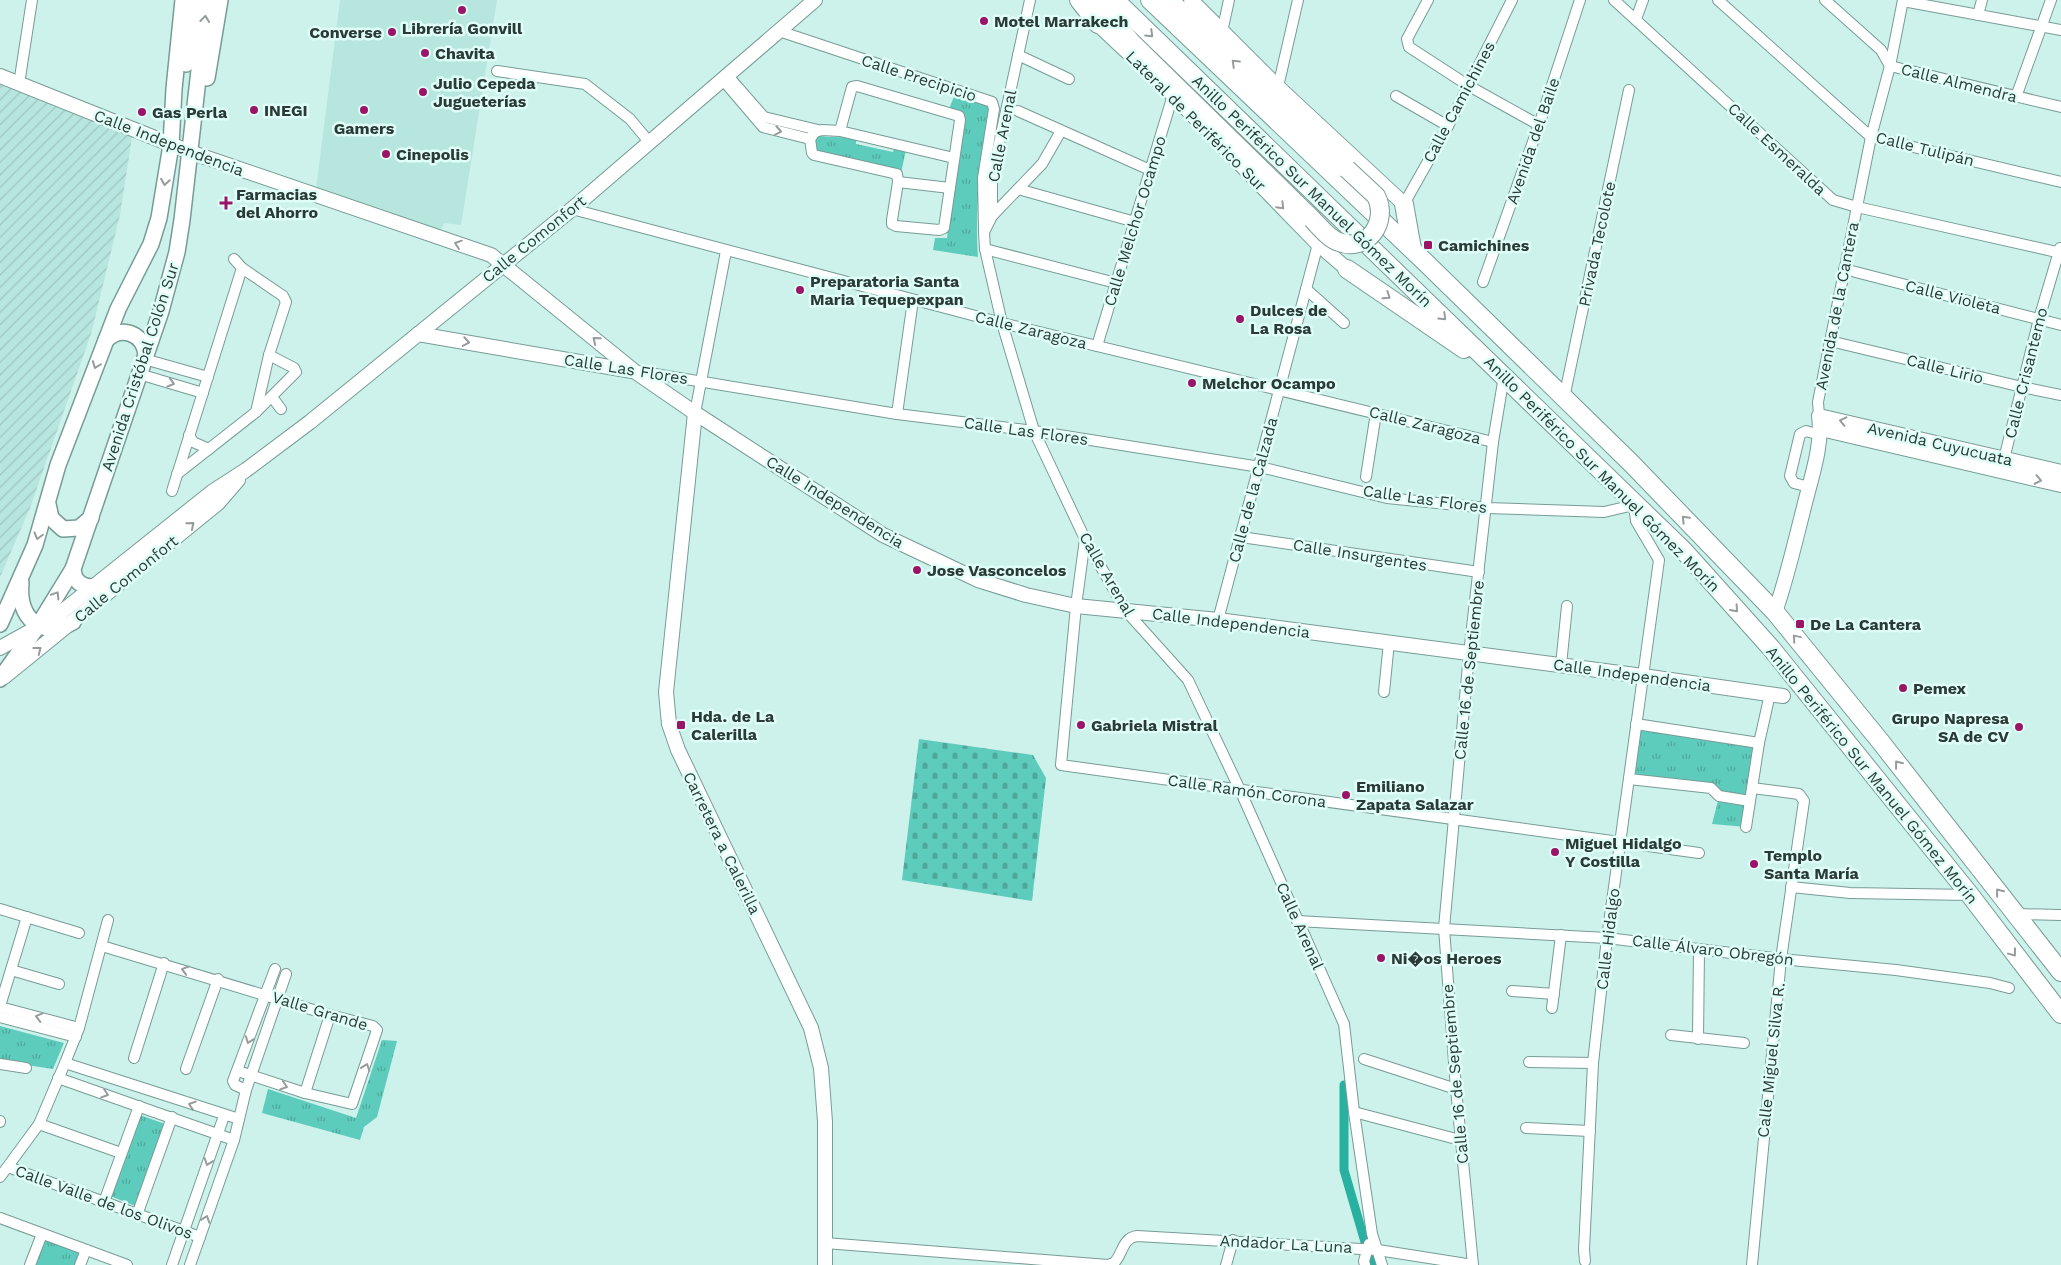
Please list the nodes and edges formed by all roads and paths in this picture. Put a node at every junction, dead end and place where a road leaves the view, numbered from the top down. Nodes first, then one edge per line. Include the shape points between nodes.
1 (32, 0) edge
2 (183, 0) edge
3 (194, 0) edge
4 (207, 0) edge
5 (220, 0) edge
6 (815, 0) edge
7 (1030, 0) edge
8 (1071, 0) edge
9 (1079, 0) edge
10 (1097, 0) edge
11 (1115, 0) edge
12 (1150, 0) edge
13 (1170, 0) edge
14 (1191, 0) edge
15 (1229, 0) edge
16 (1298, 0) edge
17 (1428, 0) edge
18 (1512, 0) edge
19 (1580, 0) edge
20 (1614, 0) edge
21 (1643, 0) edge
22 (1718, 0) edge
23 (1825, 0) edge
24 (1903, 0) edge
25 (1982, 0) edge
26 (2051, 0) edge
27 (1978, 15) junction
28 (1636, 19) junction
29 (1098, 24) junction
30 (2041, 26) junction
31 (2061, 30) edge
32 (779, 31) junction
33 (1222, 32) junction
34 (1018, 55) junction
35 (1890, 66) junction
36 (497, 71) dead end
37 (0, 76) edge
38 (725, 78) junction
39 (1069, 79) dead end
40 (19, 84) junction
41 (1469, 86) junction
42 (1278, 87) junction
43 (1630, 90) dead end
44 (1173, 95) junction
45 (1396, 96) dead end
46 (2016, 97) junction
47 (2061, 107) edge
48 (1018, 111) dead end
49 (1539, 124) junction
50 (1448, 126) junction
51 (818, 130) junction
52 (1061, 131) junction
53 (840, 132) junction
54 (192, 137) junction
55 (1871, 137) junction
56 (172, 139) junction
57 (810, 139) junction
58 (650, 143) junction
59 (190, 152) junction
60 (954, 158) junction
61 (1150, 170) junction
62 (898, 182) junction
63 (2061, 182) edge
64 (950, 188) junction
65 (1018, 189) junction
66 (1404, 204) junction
67 (1857, 208) junction
68 (572, 209) junction
69 (992, 216) junction
70 (1135, 222) junction
71 (984, 232) junction
72 (1318, 244) junction
73 (985, 249) junction
74 (1412, 249) junction
75 (726, 251) junction
76 (2060, 251) edge
77 (234, 259) dead end
78 (502, 264) junction
79 (242, 268) junction
80 (1346, 269) joint
81 (1844, 270) junction
82 (1483, 282) dead end
83 (1116, 283) junction
84 (1306, 289) junction
85 (913, 300) junction
86 (2038, 320) junction
87 (1002, 323) junction
88 (1344, 323) dead end
89 (2061, 325) edge
90 (418, 334) junction
91 (106, 340) junction
92 (1830, 341) junction
93 (1097, 346) junction
94 (269, 355) junction
95 (145, 357) junction
96 (634, 371) junction
97 (139, 374) junction
98 (1504, 376) junction
99 (208, 377) junction
100 (700, 381) junction
101 (2022, 387) junction
102 (1280, 389) junction
103 (203, 393) junction
104 (2061, 395) edge
105 (272, 397) junction
106 (1564, 398) junction
107 (281, 409) dead end
108 (256, 412) junction
109 (695, 413) junction
110 (1376, 413) junction
111 (897, 414) junction
112 (1820, 426) junction
113 (1034, 431) junction
114 (189, 435) junction
115 (1493, 442) junction
116 (209, 448) junction
117 (2002, 465) junction
118 (1260, 467) junction
119 (246, 470) junction
120 (2061, 472) edge
121 (177, 474) junction
122 (1366, 477) dead end
123 (2061, 485) edge
124 (1809, 487) junction
125 (172, 491) dead end
126 (48, 502) junction
127 (1634, 505) junction
128 (1487, 508) junction
129 (91, 518) junction
130 (1241, 537) junction
131 (1085, 538) junction
132 (73, 569) junction
133 (1479, 572) junction
134 (23, 577) junction
135 (94, 587) junction
136 (1076, 606) junction
137 (1567, 606) dead end
138 (1126, 611) junction
139 (1775, 612) junction
140 (1218, 620) junction
141 (73, 622) junction
142 (0, 624) edge
143 (38, 626) junction
144 (1389, 642) junction
145 (0, 648) edge
146 (1469, 654) junction
147 (1561, 665) junction
148 (1643, 676) junction
149 (0, 680) edge
150 (1384, 692) dead end
151 (1776, 695) joint
152 (1636, 724) junction
153 (1759, 743) junction
154 (1628, 779) junction
155 (1752, 788) junction
156 (1240, 790) junction
157 (1750, 801) junction
158 (1454, 820) junction
159 (1746, 827) dead end
160 (1620, 842) junction
161 (1699, 854) dead end
162 (1791, 887) junction
163 (1970, 894) junction
164 (0, 909) edge
165 (2016, 914) junction
166 (2061, 915) edge
167 (27, 917) junction
168 (108, 920) dead end
169 (1297, 921) junction
170 (1444, 928) junction
171 (79, 934) dead end
172 (1562, 935) junction
173 (1607, 938) junction
174 (102, 946) junction
175 (1699, 949) junction
176 (1781, 959) junction
177 (164, 964) junction
178 (275, 969) dead end
179 (11, 970) junction
180 (2061, 972) edge
181 (286, 974) dead end
182 (218, 979) junction
183 (59, 984) dead end
184 (2009, 988) dead end
185 (1512, 991) dead end
186 (265, 994) junction
187 (1554, 994) junction
188 (277, 998) junction
189 (0, 1006) edge
190 (1552, 1008) dead end
191 (2061, 1014) edge
192 (330, 1015) junction
193 (0, 1017) edge
194 (77, 1032) junction
195 (1671, 1035) dead end
196 (1698, 1039) junction
197 (1744, 1043) dead end
198 (134, 1058) dead end
199 (1364, 1059) dead end
200 (1529, 1062) dead end
201 (65, 1063) junction
202 (1594, 1063) junction
203 (0, 1064) edge
204 (26, 1068) dead end
205 (186, 1069) dead end
206 (238, 1071) junction
207 (252, 1075) junction
208 (58, 1078) junction
209 (1456, 1089) junction
210 (246, 1090) junction
211 (305, 1093) junction
212 (138, 1106) junction
213 (1354, 1112) junction
214 (224, 1116) junction
215 (172, 1117) junction
216 (239, 1119) junction
217 (40, 1124) junction
218 (1526, 1128) dead end
219 (1590, 1131) junction
220 (218, 1134) junction
221 (234, 1140) junction
222 (1460, 1140) junction
223 (122, 1153) junction
224 (8, 1167) junction
225 (0, 1177) edge
226 (104, 1202) junction
227 (137, 1214) junction
228 (0, 1218) edge
229 (183, 1232) junction
230 (42, 1234) junction
231 (200, 1237) junction
232 (1233, 1240) junction
233 (825, 1244) junction
234 (1373, 1249) junction
235 (86, 1250) junction
236 (1585, 1261) dead end
237 (1114, 1264) edge
238 (30, 1265) edge
239 (80, 1265) edge
240 (127, 1265) edge
241 (172, 1265) edge
242 (190, 1265) edge
243 (825, 1265) edge
244 (1226, 1265) edge
245 (1365, 1265) edge
246 (1382, 1265) edge
247 (1473, 1265) edge
248 (1752, 1265) edge

1 - 40 street
2 - 56 main road, Avenida Cristóbal Colón Sur
3 - 56 main road via 179,117
54 -> 4 main road, Avenida Cristóbal Colón Sur
5 - 54 main road via 200,117
6 - 32 street, Calle Comonfort
7 - 34 street, Calle Arenal
8 - 29 street, Lateral de Periférico Sur
9 - 29 highway
10 -> 13 highway, bridge via 1131,42 1333,240 1354,244 1364,241 1376,231 1381,216 1376,196
11 -> 98 highway, Anillo Periférico Sur Manuel Gómez Morín
12 - 74 highway, Anillo Periférico Sur Manuel Gómez Morín
14 - 33 street
15 - 33 street
16 - 42 street
17 - 41 street via 1406,42
18 - 41 street, Calle Camichines
19 - 49 street, Avenida del Baile
20 - 28 street, Calle Esmeralda
21 - 28 street
22 - 55 street, Calle Tulipán
23 - 35 street, Calle Almendra via 1880,50
24 - 27 street
24 - 35 street, Avenida de la Cantera
25 - 27 street
26 - 30 street
27 - 30 street
28 - 67 street, Calle Esmeralda via 1827,196
29 - 44 street, Lateral de Periférico Sur
30 - 31 street
30 - 46 street
32 - 38 street, Calle Comonfort
32 - 71 street, Calle Precipicio via 992,102 994,109 983,178
33 - 42 street
34 - 39 street
34 - 69 street, Calle Arenal via 992,176
35 - 46 street, Calle Almendra
35 - 55 street, Avenida de la Cantera
36 - 58 street via 585,84 630,119
37 - 40 street, Calle Independencia
38 - 51 street via 764,118
38 -> 57 street via 763,127
38 - 58 street, Calle Comonfort
40 - 56 street, Calle Independencia
41 - 49 street
41 - 50 street, Calle Camichines
42 - 66 street
43 - 106 street, Privada Tecolote
44 - 61 street, Calle Melchor Ocampo
44 -> 72 street, Lateral de Periférico Sur
45 - 50 street
46 - 47 street, Calle Almendra
48 - 52 street
49 - 82 street, Avenida del Baile
50 - 66 street, Calle Camichines
51 - 53 street
51 - 57 street
52 - 61 street
52 - 65 street via 1042,164
53 - 60 street
53 - 60 street via 851,89 857,86 959,116
54 - 59 main road, Avenida Cristóbal Colón Sur
55 - 63 street, Calle Tulipán
55 - 67 street, Avenida de la Cantera
56 - 59 street, Calle Independencia
56 -> 91 main road, Avenida Cristóbal Colón Sur via 151,244
57 - 62 street via 810,150 814,155 896,173
58 - 68 street, Calle Comonfort
78 -> 59 street, Calle Independencia via 491,255
59 - 95 main road, Avenida Cristóbal Colón Sur via 177,252
60 - 64 street
61 - 70 street, Calle Melchor Ocampo
62 - 64 street
62 - 64 street via 892,220 896,226 943,229
65 - 69 street
65 - 70 street
66 - 74 highway
67 - 76 street, Calle Esmeralda
67 - 81 street, Avenida de la Cantera
68 - 75 street, Calle Zaragoza
68 - 78 street, Calle Comonfort
69 - 71 street, Calle Arenal
70 - 83 street, Calle Melchor Ocampo
71 - 73 street, Calle Arenal
72 - 80 street, Lateral de Periférico Sur
72 - 84 street, Calle de la Calzada
73 - 83 street
73 - 87 street, Calle Arenal
74 - 106 highway, Anillo Periférico Sur Manuel Gómez Morín
75 - 85 street, Calle Zaragoza
75 - 100 street
76 - 86 street, Calle Crisantemo
77 - 79 street
78 - 90 street, Calle Comonfort
96 -> 78 street, Calle Independencia
79 - 94 street via 286,299
79 - 99 street
80 -> 98 highway
81 - 86 street, Calle Violeta
81 - 92 street, Avenida de la Cantera
83 - 93 street, Calle Melchor Ocampo
84 - 88 street
84 - 102 street, Calle de la Calzada
85 - 87 street, Calle Zaragoza
85 - 111 street
86 - 89 street, Calle Violeta
86 - 101 street, Calle Crisantemo
87 - 93 street, Calle Zaragoza
87 - 113 street, Calle Arenal
90 -> 96 street, Calle Las Flores
90 - 119 street, Calle Comonfort
91 - 95 main road via 118,332 133,334 141,340
91 -> 126 main road, Avenida Cristóbal Colón Sur via 58,465
92 - 101 street, Calle Lirio
92 - 112 street, Avenida de la Cantera via 1818,402
93 - 102 street, Calle Zaragoza
94 - 105 street via 296,372
94 - 108 street
95 - 97 main road, Avenida Cristóbal Colón Sur
95 - 99 street
96 - 100 street, Calle Las Flores
96 - 109 street, Calle Independencia
97 -> 103 street
97 - 129 main road, Avenida Cristóbal Colón Sur
98 - 115 street, Calle 16 de Septiembre
98 - 127 highway, Anillo Periférico Sur Manuel Gómez Morín
99 - 103 street
100 - 109 street
100 - 111 street, Calle Las Flores
101 - 104 street, Calle Lirio
101 - 117 street, Calle Crisantemo
102 - 110 street, Calle Zaragoza
102 - 118 street, Calle de la Calzada
103 - 114 street
105 - 107 street
105 - 108 street
139 -> 106 highway, Anillo Periférico Sur Manuel Gómez Morín
108 - 116 street
109 - 136 street, Calle Independencia via 883,535 978,580
109 - 233 street, Carretera a Calerilla via 666,692 669,724 678,750 811,1028 821,1068 825,1122
110 - 115 street, Calle Zaragoza
110 - 122 street
111 - 113 street, Calle Las Flores
112 - 117 street, Avenida Cuyucuata
112 - 124 street, Avenida de la Cantera
112 - 124 street via 1800,434 1790,476 1794,483
113 - 118 street, Calle Las Flores
113 - 131 street, Calle Arenal
114 - 116 street via 193,442
114 - 121 street
115 - 128 street, Calle 16 de Septiembre
116 - 121 street
117 - 120 street, Avenida Cuyucuata
117 -> 123 street, Avenida Cuyucuata
118 - 128 street, Calle Las Flores via 1387,498
118 - 130 street, Calle de la Calzada
119 - 135 street, Calle Comonfort via 212,492
141 -> 119 street, Calle Comonfort via 218,503
121 - 125 street
124 - 139 street, Avenida de la Cantera
126 - 129 main road via 51,518 63,529 79,528
126 -> 134 main road, Avenida Cristóbal Colón Sur
127 - 128 street, Calle Las Flores via 1604,512
127 - 148 street, Calle Hidalgo via 1636,521 1658,560
127 -> 163 highway, Anillo Periférico Sur Manuel Gómez Morín via 1684,551 1771,648
128 - 133 street, Calle 16 de Septiembre
129 - 132 main road, Avenida Cristóbal Colón Sur
130 - 133 street, Calle Insurgentes
130 - 140 street, Calle de la Calzada
131 - 136 street
131 - 138 street, Calle Arenal
132 - 135 main road via 78,582
143 -> 132 main road, Avenida Cristóbal Colón Sur
133 - 146 street, Calle 16 de Septiembre
134 - 142 main road, Avenida Cristóbal Colón Sur
134 - 143 main road via 22,605
135 - 143 street, Calle Comonfort via 54,618
136 - 138 street, Calle Independencia
136 - 156 street, Calle Ramón Corona via 1061,766
137 - 147 street
138 - 140 street, Calle Independencia
138 - 156 street, Calle Arenal via 1188,680
165 -> 139 highway, Anillo Periférico Sur Manuel Gómez Morín via 1858,712
140 - 144 street, Calle Independencia
141 - 143 main road via 54,628
149 -> 141 street, Calle Comonfort
143 - 145 street, Calle Comonfort
143 - 149 main road, Avenida Cristóbal Colón Sur
144 - 146 street, Calle Independencia
144 - 150 street
146 - 147 street, Calle Independencia
146 - 158 street, Calle 16 de Septiembre
147 - 148 street, Calle Independencia
148 - 151 street, Calle Independencia
148 - 152 street, Calle Hidalgo
151 - 153 street
152 - 153 street
152 - 154 street, Calle Hidalgo
153 - 155 street
154 - 157 street via 1711,788 1719,796
154 - 160 street, Calle Hidalgo
155 - 157 street
155 - 162 street, Calle Miguel Silva R. via 1799,794 1804,801
156 - 158 street, Calle Ramón Corona
156 - 169 street, Calle Arenal
157 - 159 street
158 - 160 street, Calle Ramón Corona
158 - 170 street, Calle 16 de Septiembre
160 - 161 street, Calle Ramón Corona
160 - 173 street, Calle Hidalgo
162 - 163 street via 1850,892
162 - 176 street, Calle Miguel Silva R.
163 -> 191 highway, Anillo Periférico Sur Manuel Gómez Morín
164 - 167 street
165 - 166 street
165 - 180 highway, Anillo Periférico Sur Manuel Gómez Morín
167 - 171 street
167 - 179 street
168 - 174 street
169 - 170 street, Calle Álvaro Obregón
169 - 213 street, Calle Arenal via 1344,1024
170 - 172 street, Calle Álvaro Obregón
170 - 209 street, Calle 16 de Septiembre
172 - 173 street, Calle Álvaro Obregón
172 - 187 street
173 - 175 street, Calle Álvaro Obregón
173 - 202 street, Calle Hidalgo
174 - 177 street, Valle Grande
174 - 194 street
175 - 176 street, Calle Álvaro Obregón
175 - 196 street
176 - 184 street, Calle Álvaro Obregón via 1896,970
176 - 248 street, Calle Miguel Silva R.
182 -> 177 street, Valle Grande
177 - 198 street
178 - 186 street
179 - 183 street
179 - 189 street
181 - 188 street
182 - 186 street, Valle Grande
182 - 205 street
185 - 187 street
186 - 188 street, Valle Grande
186 -> 206 street
187 - 190 street
188 - 192 street, Valle Grande
188 - 207 street
194 -> 189 street
192 - 211 street
211 -> 192 street, Valle Grande via 352,1104 377,1035 373,1026
193 - 194 street
194 - 201 street
195 - 196 street
196 - 197 street
199 - 209 street
200 - 202 street
201 - 208 street
214 -> 201 street
202 - 219 street, Calle Hidalgo
203 - 204 street
206 - 207 street, Valle Grande
206 - 210 street via 233,1080
207 - 210 street
207 -> 211 street, Valle Grande
208 -> 212 street
208 - 217 street
209 - 222 street, Calle 16 de Septiembre
210 - 216 street
212 - 215 street
212 - 223 street
213 - 222 street
213 - 234 street, Calle Arenal
214 - 216 street
214 - 220 street
215 - 220 street
215 - 227 street
216 - 221 street
217 - 223 street
217 - 224 street
218 - 219 street
219 - 236 street, Calle Hidalgo
220 - 221 street
220 -> 229 street
231 -> 221 street
222 - 247 street, Calle 16 de Septiembre
223 - 226 street
224 - 225 street
224 - 226 street, Calle Valle de los Olivos
226 - 227 street, Calle Valle de los Olivos
227 - 229 street, Calle Valle de los Olivos
228 - 230 street
229 - 231 street, Calle Valle de los Olivos
229 - 241 street
230 - 235 street
230 - 238 street
231 - 242 street
232 - 234 street, Andador La Luna
232 - 237 street, Andador La Luna via 1130,1237
232 - 244 street
233 - 237 street
233 - 243 street, Carretera a Calerilla
234 - 245 street, Calle Arenal via 1364,1261
234 - 246 street
234 - 247 street, Andador La Luna
235 - 239 street
235 - 240 street

